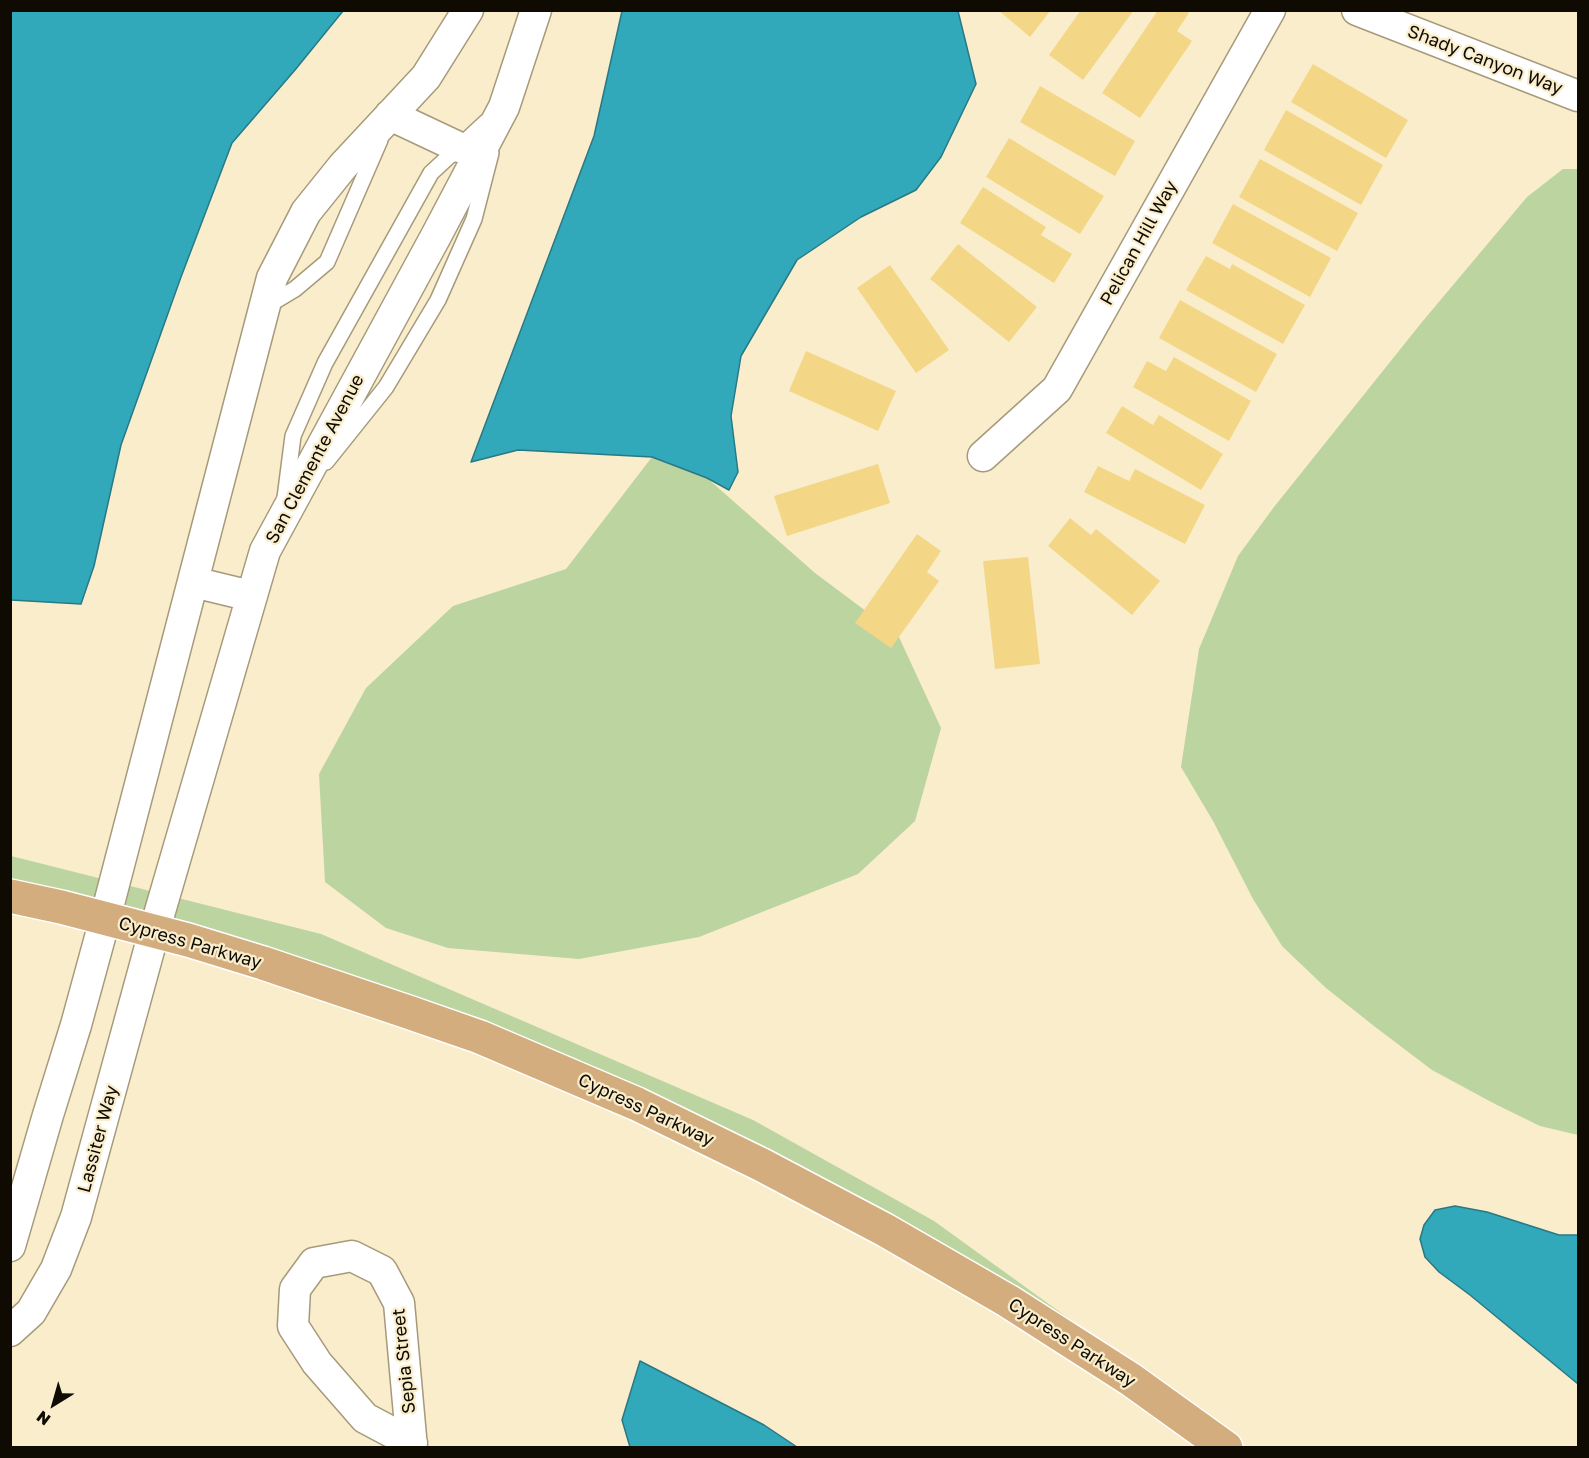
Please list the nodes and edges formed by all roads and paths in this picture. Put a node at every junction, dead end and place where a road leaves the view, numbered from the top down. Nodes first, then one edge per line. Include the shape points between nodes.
1 (468, 10) edge
2 (536, 10) edge
3 (1270, 10) edge
4 (1357, 10) edge
5 (1578, 96) edge
6 (504, 107) junction
7 (390, 115) junction
8 (459, 147) junction
9 (264, 307) junction
10 (983, 456) dead end
11 (282, 519) junction
12 (193, 582) junction
13 (251, 596) junction
14 (10, 896) edge
15 (105, 919) junction
16 (154, 932) junction
17 (10, 1246) edge
18 (10, 1331) edge
19 (412, 1445) edge
20 (1226, 1448) edge

1 - 7 street via 426,77
2 - 6 street, San Clemente Avenue
3 - 10 street, Pelican Hill Way via 1057,388
4 - 5 street, Shady Canyon Way
6 - 8 lane
6 - 11 street, San Clemente Avenue
7 - 8 street
7 - 9 street via 306,212 272,278
7 - 9 lane via 327,262 295,289
8 - 11 lane via 431,173 325,363 293,436
9 - 12 street
11 - 13 street, San Clemente Avenue via 265,551
12 - 13 street
12 - 15 street
13 - 16 street, San Clemente Avenue
14 - 15 main road, Cypress Parkway
15 - 16 main road, Cypress Parkway
15 - 17 street
16 - 18 street, Lassiter Way via 76,1217 56,1269 31,1312
16 - 20 main road, Cypress Parkway via 262,963 480,1037 689,1129 885,1230 1008,1301 1130,1379
19 - 19 street, Sepia Street via 399,1303 382,1271 352,1256 314,1263 295,1289 293,1326 317,1363 365,1418

